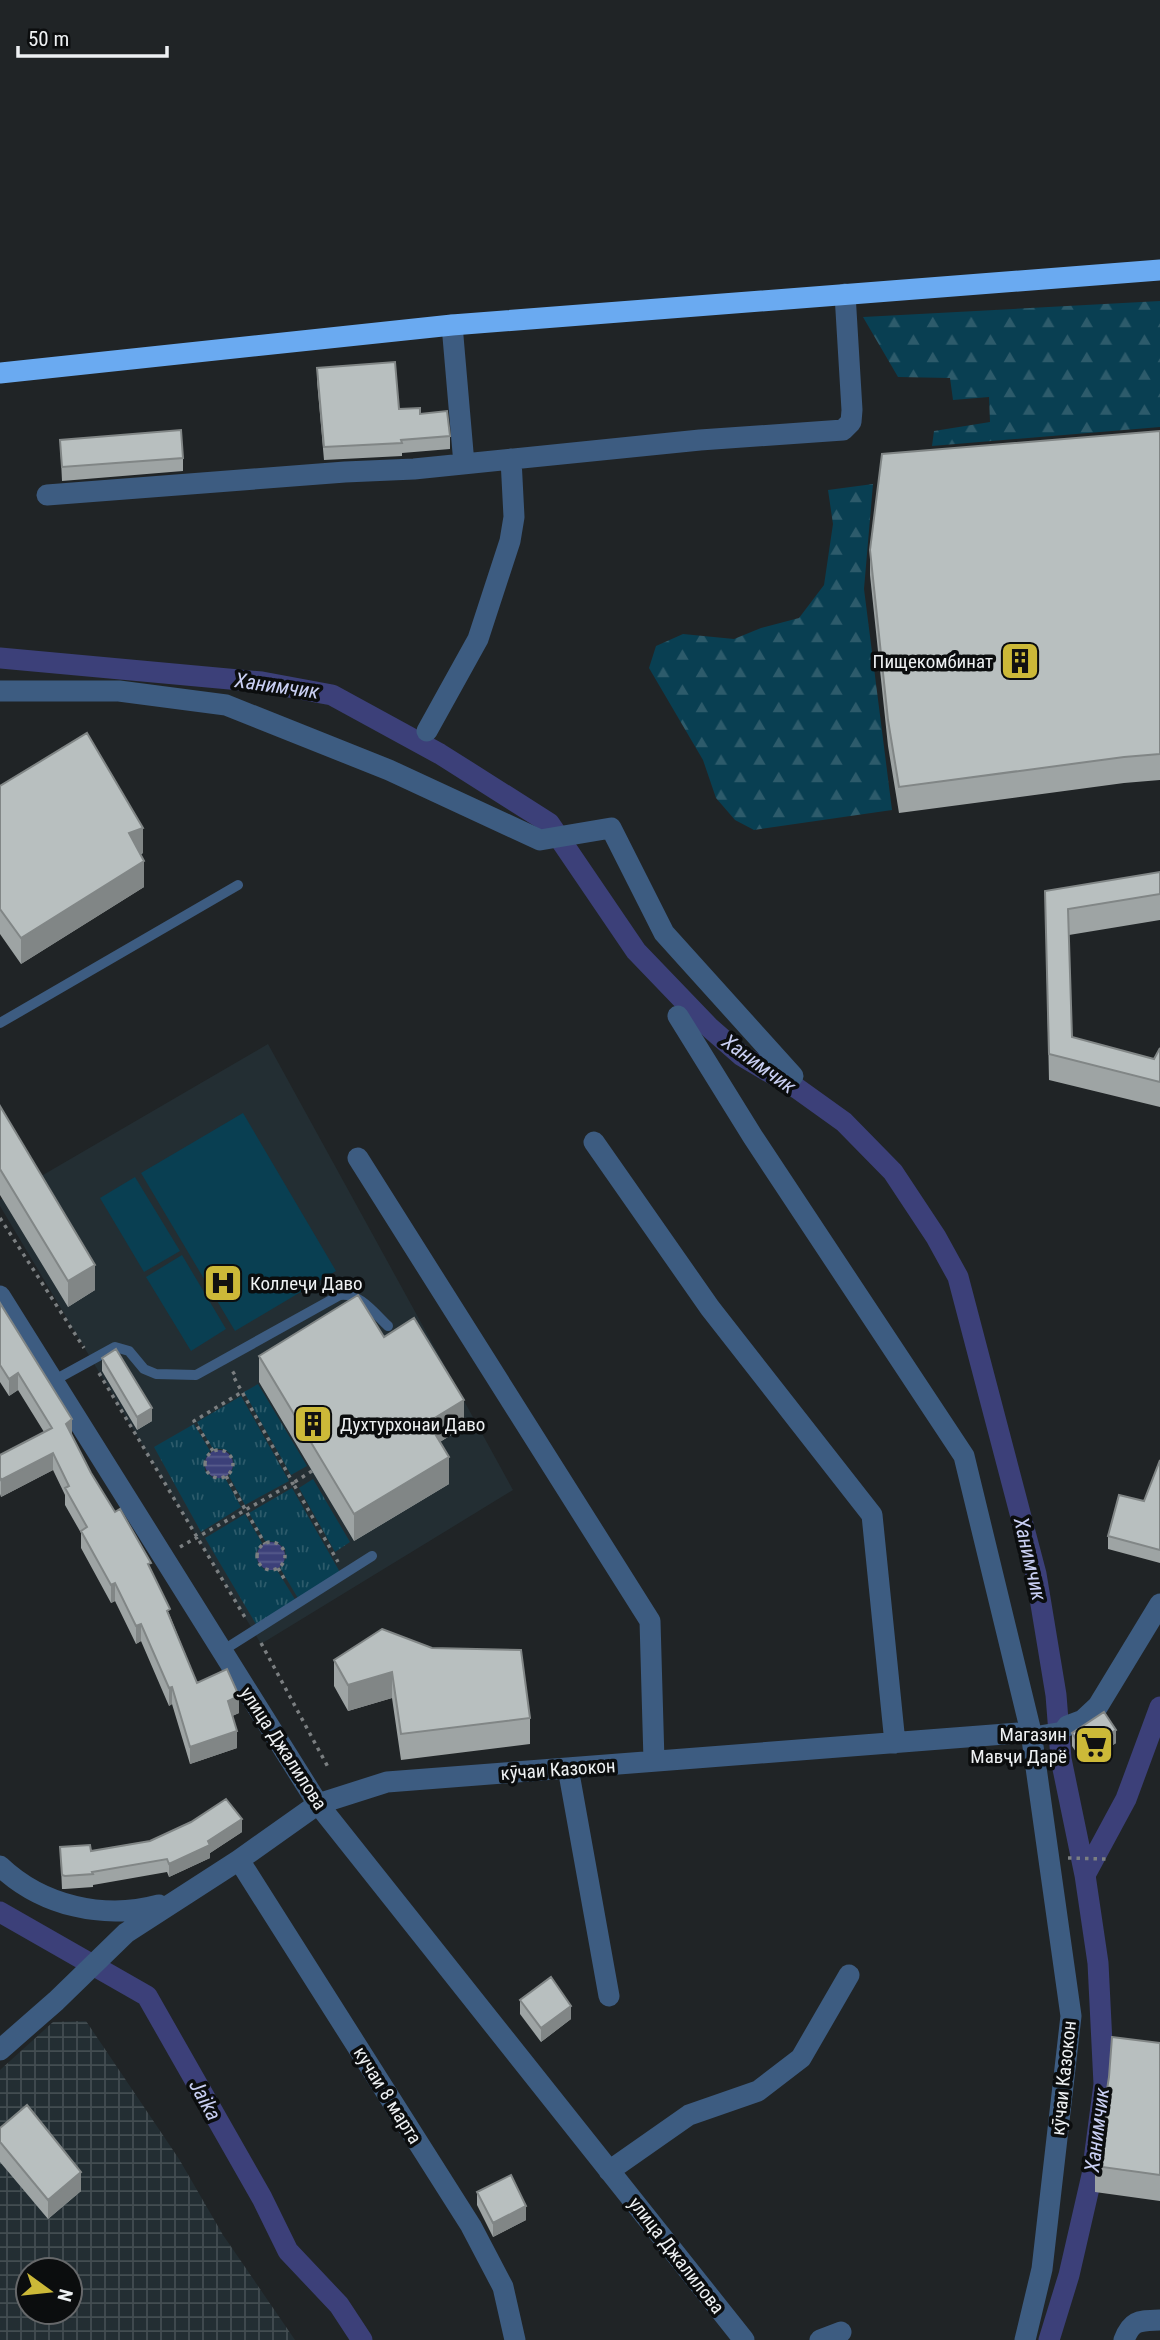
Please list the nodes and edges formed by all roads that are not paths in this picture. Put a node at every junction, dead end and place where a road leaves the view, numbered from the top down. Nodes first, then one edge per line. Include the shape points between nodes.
1 (1160, 270) edge
2 (845, 294) junction
3 (452, 325) junction
4 (0, 373) edge
5 (511, 459) junction
6 (464, 464) junction
7 (47, 495) dead end
8 (0, 691) edge
9 (427, 730) dead end
10 (238, 885) dead end
11 (678, 1016) dead end
12 (0, 1023) edge
13 (793, 1076) dead end
14 (594, 1142) dead end
15 (358, 1158) dead end
16 (0, 1296) edge
17 (388, 1326) dead end
18 (53, 1381) junction
19 (372, 1556) dead end
20 (1160, 1604) edge
21 (222, 1651) junction
22 (1049, 1729) junction
23 (895, 1743) junction
24 (654, 1761) junction
25 (568, 1768) junction
26 (318, 1804) junction
27 (239, 1860) junction
28 (0, 1866) edge
29 (174, 1901) junction
30 (849, 1975) dead end
31 (608, 1996) dead end
32 (0, 2050) edge
33 (609, 2171) junction
34 (1160, 2320) edge
35 (841, 2332) dead end
36 (1126, 2334) edge
37 (515, 2340) edge
38 (744, 2340) edge
39 (820, 2340) edge
40 (1025, 2340) edge

1 - 2 highway
2 - 3 highway
2 - 5 street via 852,410 851,422 843,430
3 - 4 highway
3 - 6 street
5 - 6 street
5 - 9 street via 514,517 510,541 478,639
6 - 7 street
8 - 13 street via 119,691 226,705 389,770 540,840 611,828 664,933
10 - 12 lane
11 - 22 street via 964,1455
14 - 23 street via 710,1308 873,1515
15 - 24 street via 650,1621
16 - 18 street, улица Джалилова
17 - 18 lane via 360,1300 346,1294 196,1375 156,1374 144,1369 129,1351 115,1347
18 - 21 street, улица Джалилова
19 - 21 lane
20 - 22 street, кӯчаи Казокон via 1098,1706 1083,1720
21 - 26 street, улица Джалилова
22 - 23 street, кӯчаи Казокон
22 - 40 street, кӯчаи Казокон via 1048,1858 1071,2016 1042,2269
23 - 24 street, кӯчаи Казокон
24 - 25 street, кӯчаи Казокон
25 - 26 street, кӯчаи Казокон via 387,1782
25 - 31 street
26 - 27 street, кӯчаи Казокон
26 - 33 street, улица Джалилова
27 - 29 street, кӯчаи Казокон
27 - 37 street, кучаи 8 марта via 471,2225 503,2287
28 - 29 street via 46,1898 66,1905 130,1911
29 - 32 street, кӯчаи Казокон via 126,1933
30 - 33 street via 801,2058 758,2091 689,2115
33 - 38 street, улица Джалилова
34 - 36 street via 1139,2321
35 - 39 street

